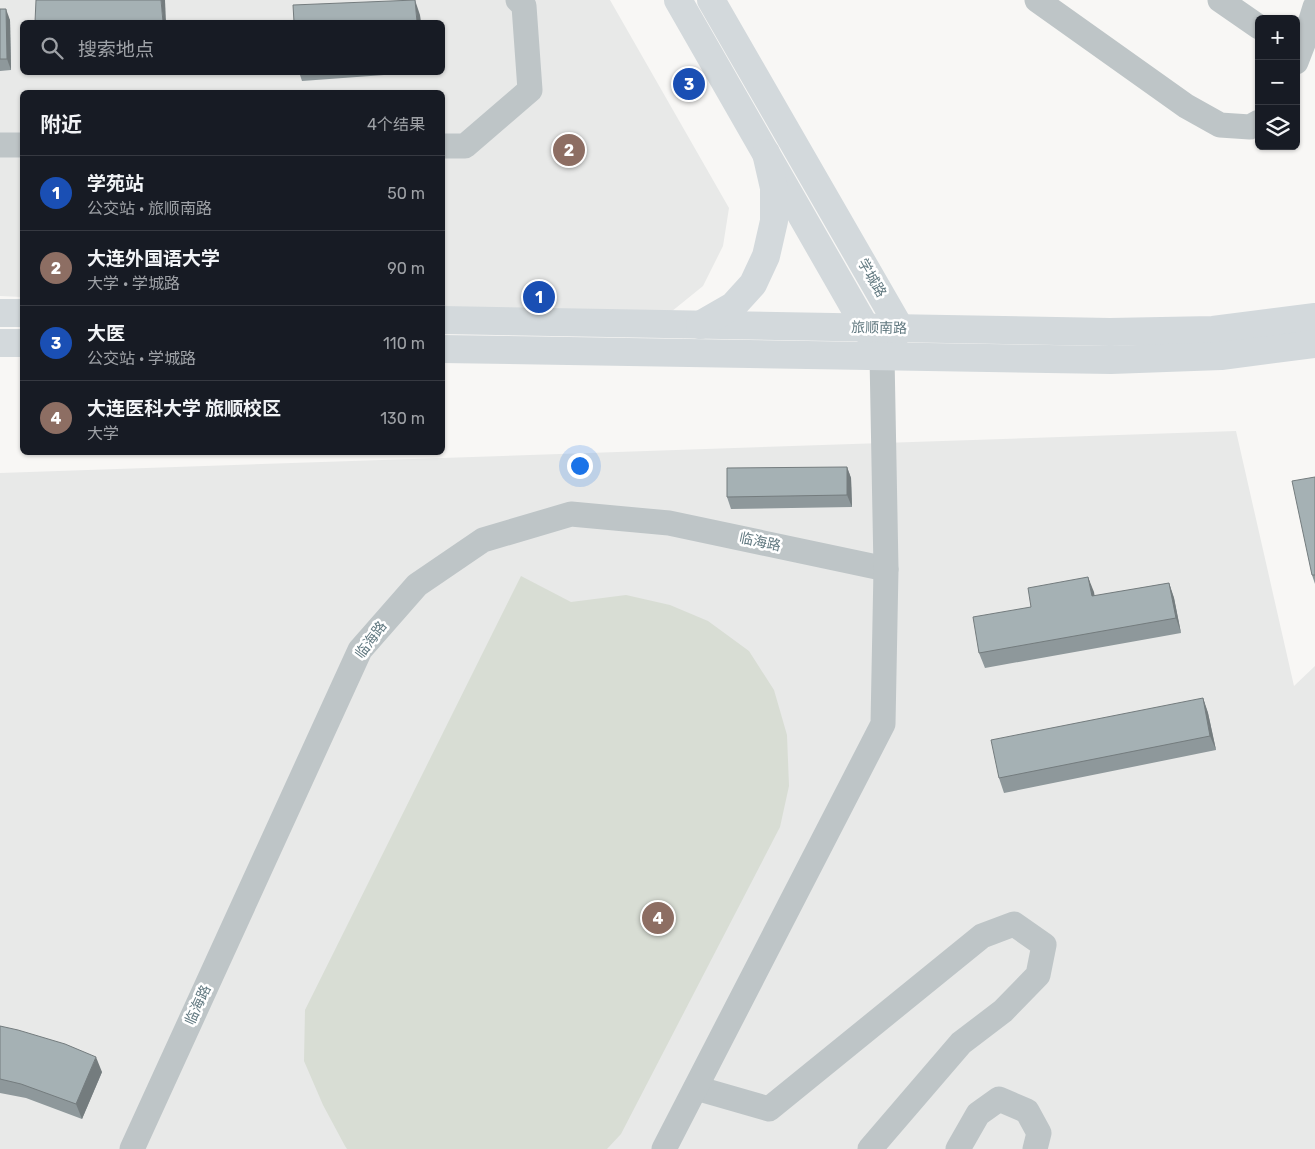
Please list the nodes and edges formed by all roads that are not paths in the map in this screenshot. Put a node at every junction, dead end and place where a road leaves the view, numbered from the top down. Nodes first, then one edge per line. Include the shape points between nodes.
1 (518, 0) edge
2 (678, 0) edge
3 (712, 0) edge
4 (1037, 0) edge
5 (1220, 0) edge
6 (1315, 7) edge
7 (1255, 23) edge
8 (1300, 48) edge
9 (1255, 125) edge
10 (0, 144) edge
11 (20, 145) edge
12 (445, 146) edge
13 (766, 154) junction
14 (0, 313) edge
15 (20, 313) edge
16 (1315, 317) edge
17 (445, 320) edge
18 (700, 325) junction
19 (865, 328) junction
20 (900, 328) junction
21 (0, 342) edge
22 (20, 343) edge
23 (1315, 344) edge
24 (445, 349) edge
25 (882, 356) junction
26 (886, 569) junction
27 (696, 1088) junction
28 (132, 1149) edge
29 (664, 1149) edge
30 (870, 1149) edge
31 (958, 1149) edge
32 (1036, 1149) edge

1 - 12 street via 524,6 530,90 465,146
2 - 13 main road
3 - 20 main road, 学城路
4 - 9 street via 1186,106 1220,125 1250,128
5 - 7 street
6 - 8 street
10 - 11 street
13 - 18 main road via 774,188 774,221 766,256 753,284 733,306
13 - 19 main road
14 - 15 main road
16 - 20 main road, 旅顺南路 via 1213,330 1110,332
17 - 18 main road, 旅顺南路
18 - 19 main road, 旅顺南路
19 - 20 main road, 旅顺南路
19 - 25 main road
20 - 25 main road
21 - 22 main road
23 - 25 main road, 旅顺南路 via 1221,356 1120,359
24 - 25 main road, 旅顺南路
25 - 26 street
26 - 27 street via 883,724
26 - 28 street, 临海路 via 669,523 571,514 483,540 417,585 360,650
27 - 29 street
27 - 30 street via 769,1109 982,936 1014,924 1044,945 1038,975 1003,1011 961,1043
31 - 32 street via 978,1114 999,1099 1027,1111 1039,1133

